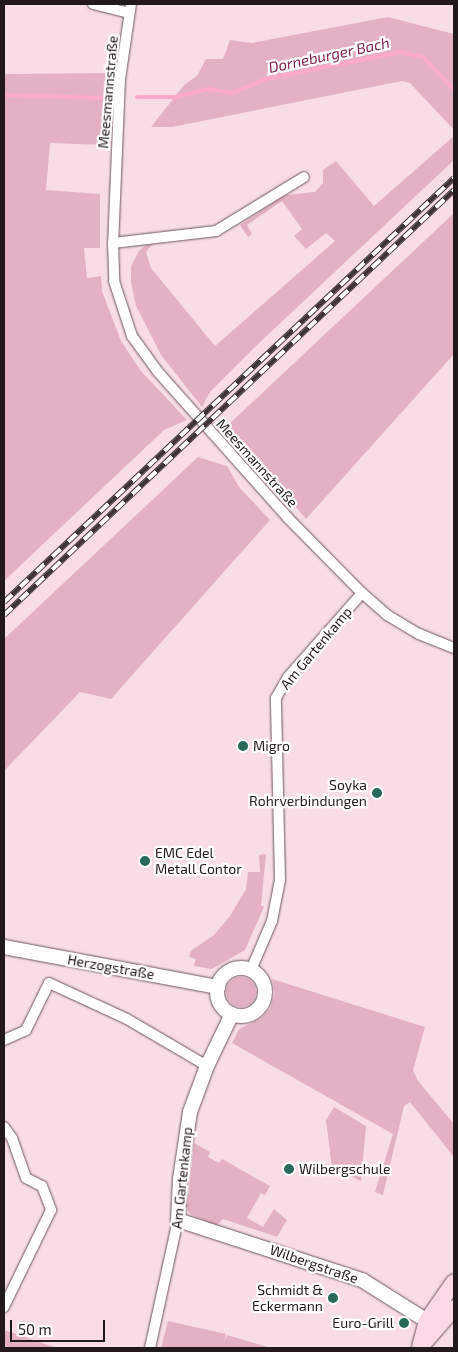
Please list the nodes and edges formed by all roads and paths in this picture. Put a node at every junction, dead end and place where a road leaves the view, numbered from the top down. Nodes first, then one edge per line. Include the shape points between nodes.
1 (93, 4) edge
2 (130, 8) edge
3 (304, 177) dead end
4 (113, 243) junction
5 (362, 593) junction
6 (454, 648) edge
7 (4, 947) edge
8 (251, 970) junction
9 (218, 987) junction
10 (232, 1014) junction
11 (4, 1040) edge
12 (207, 1066) junction
13 (4, 1127) edge
14 (178, 1220) junction
15 (454, 1282) edge
16 (4, 1307) edge
17 (454, 1309) edge
18 (435, 1323) junction
19 (150, 1348) edge
20 (419, 1348) edge

1 - 2 street
2 - 4 street, Meesmannstraße via 120,79
3 - 4 street via 216,231
4 - 5 street, Meesmannstraße via 118,297 132,336 144,355 287,517
5 - 6 street, Meesmannstraße via 388,615 419,634
5 - 8 street, Am Gartenkamp via 288,677 276,698 280,880 272,921
7 - 9 street, Herzogstraße
8 - 9 street via 232,969 221,979
8 - 10 street via 263,981 265,996 261,1004 245,1015
9 - 10 street via 220,1003
10 - 12 street, Am Gartenkamp
11 - 12 street via 26,1030 49,983 127,1019
12 - 14 street, Am Gartenkamp via 185,1134
13 - 16 street via 12,1138 26,1178 42,1186 51,1210
14 - 18 street, Wilbergstraße via 362,1280
14 - 19 street, Am Gartenkamp
15 - 18 main road
17 - 18 main road
18 - 20 main road

